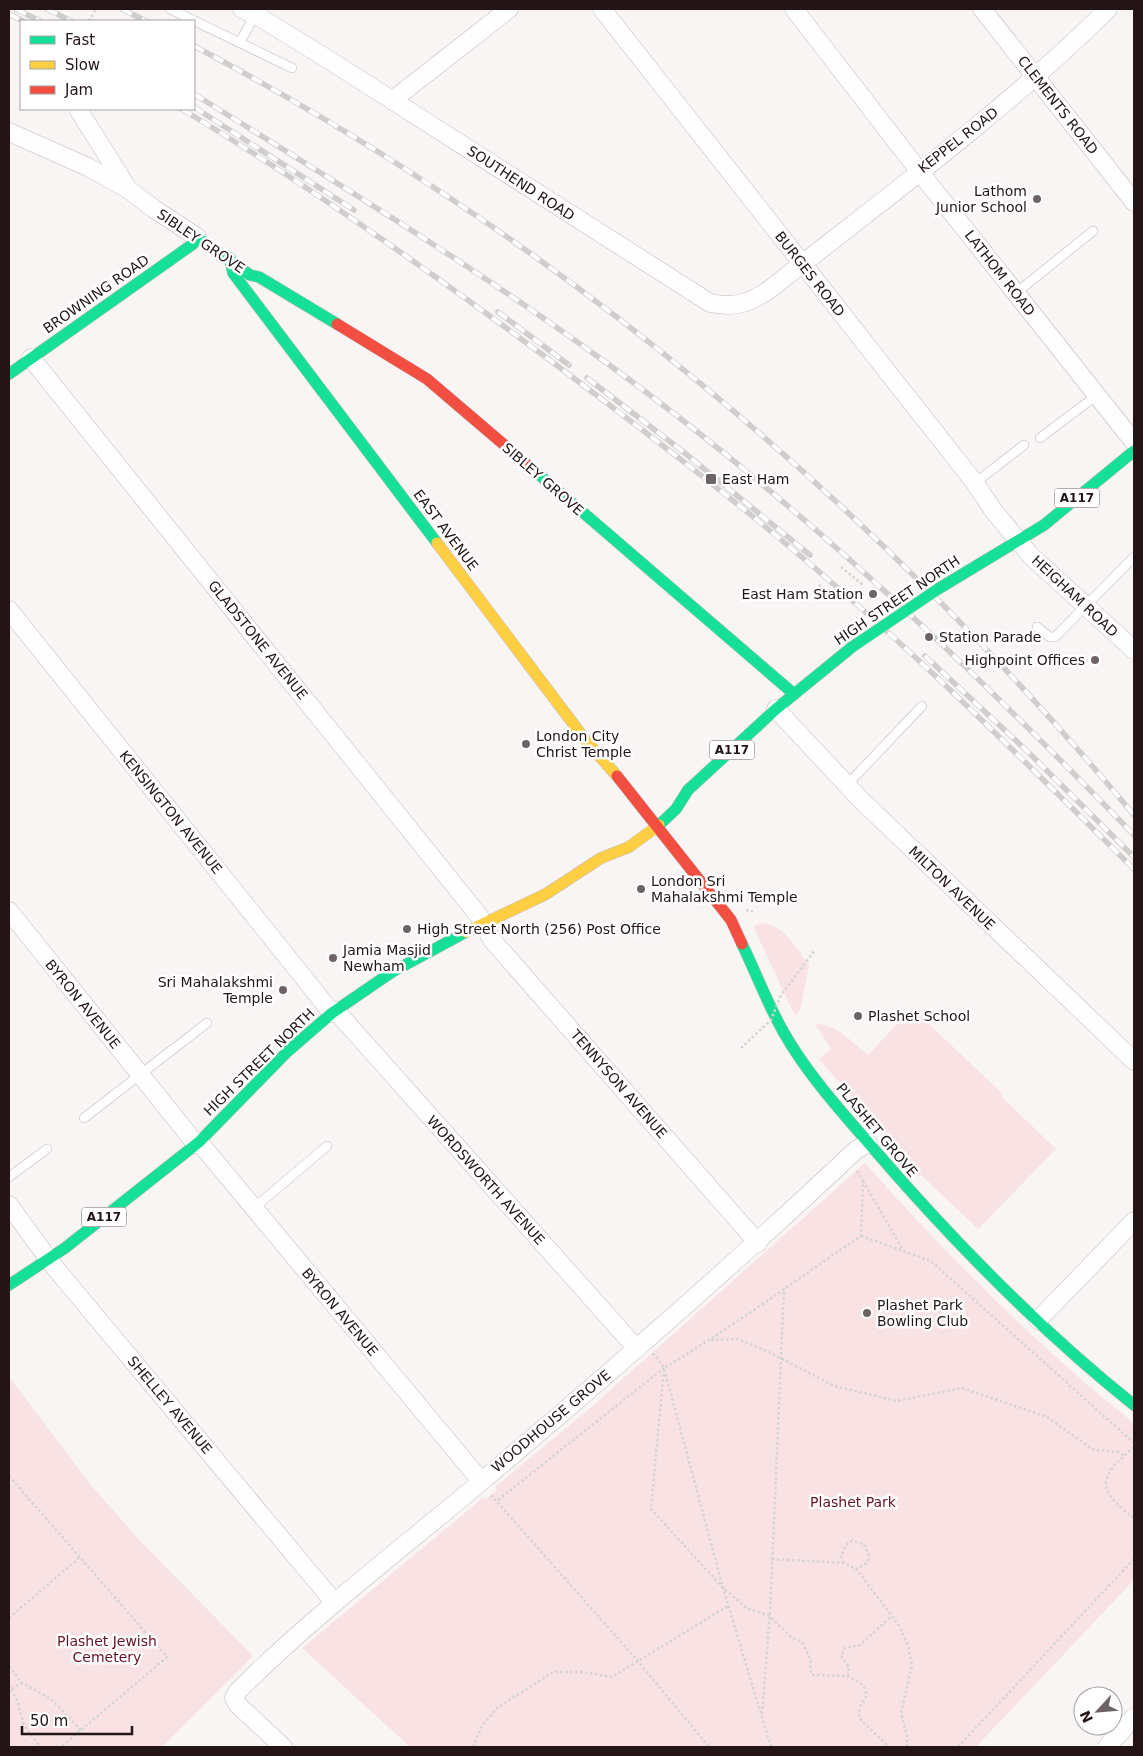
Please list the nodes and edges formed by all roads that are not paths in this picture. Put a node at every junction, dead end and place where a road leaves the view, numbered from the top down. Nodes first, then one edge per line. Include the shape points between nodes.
1 (170, 9) edge
2 (509, 9) edge
3 (602, 9) edge
4 (794, 9) edge
5 (982, 9) edge
6 (1108, 9) edge
7 (258, 12) edge
8 (193, 20) edge
9 (195, 21) edge
10 (240, 42) junction
11 (292, 68) dead end
12 (1036, 77) junction
13 (394, 102) junction
14 (79, 110) edge
15 (9, 132) edge
16 (920, 171) junction
17 (128, 189) junction
18 (1134, 202) edge
19 (1093, 231) dead end
20 (197, 236) junction
21 (230, 258) junction
22 (802, 264) junction
23 (276, 288) junction
24 (1016, 293) junction
25 (257, 305) junction
26 (31, 358) junction
27 (9, 374) edge
28 (1097, 395) junction
29 (1040, 438) dead end
30 (1134, 442) edge
31 (1024, 446) dead end
32 (1134, 451) edge
33 (975, 483) junction
34 (1018, 541) junction
35 (1134, 557) edge
36 (1086, 606) junction
37 (9, 610) edge
38 (1037, 627) dead end
39 (1134, 650) edge
40 (794, 694) junction
41 (922, 706) dead end
42 (776, 709) junction
43 (846, 785) junction
44 (688, 790) junction
45 (673, 793) dead end
46 (650, 810) junction
47 (636, 822) dead end
48 (658, 826) junction
49 (618, 839) dead end
50 (601, 858) junction
51 (9, 911) edge
52 (483, 924) junction
53 (334, 1012) junction
54 (207, 1023) dead end
55 (1134, 1061) edge
56 (140, 1074) junction
57 (84, 1118) dead end
58 (197, 1143) junction
59 (868, 1143) junction
60 (328, 1146) dead end
61 (47, 1149) dead end
62 (9, 1177) edge
63 (9, 1205) edge
64 (254, 1208) junction
65 (1134, 1221) edge
66 (758, 1243) junction
67 (48, 1259) junction
68 (9, 1285) edge
69 (1038, 1320) junction
70 (641, 1345) junction
71 (1134, 1405) edge
72 (481, 1481) junction
73 (334, 1602) junction
74 (1134, 1717) edge
75 (283, 1747) edge
76 (1106, 1747) edge

1 - 8 lane
2 - 13 street
3 - 22 street, BURGES ROAD
4 - 16 street, LATHOM ROAD
5 - 12 street, CLEMENTS ROAD
6 - 12 street, KEPPEL ROAD
7 - 10 lane
7 - 13 street, SOUTHEND ROAD
9 - 10 lane
10 - 11 lane
12 - 16 street, KEPPEL ROAD
12 - 18 street, CLEMENTS ROAD
13 - 22 street, SOUTHEND ROAD via 710,303 726,306 749,303
14 - 17 street, SIBLEY GROVE
15 - 17 street, SIBLEY GROVE via 88,167
16 - 22 street, KEPPEL ROAD
16 - 24 street, LATHOM ROAD
17 - 20 street, SIBLEY GROVE
19 - 24 lane
20 - 21 main road, SIBLEY GROVE
20 - 26 main road, BROWNING ROAD via 192,244
21 - 23 main road, SIBLEY GROVE via 250,275
21 - 25 main road, EAST AVENUE via 233,273
22 - 33 street, BURGES ROAD
23 - 25 main road
23 - 40 main road, SIBLEY GROVE via 427,379
24 - 28 street, LATHOM ROAD
25 - 46 main road, EAST AVENUE via 588,743
26 - 27 main road, BROWNING ROAD
26 - 52 street, GLADSTONE AVENUE
28 - 29 lane
28 - 30 street, LATHOM ROAD
31 - 33 lane
32 - 34 main road, HIGH STREET NORTH / A117 via 1044,525
33 - 34 street, BURGES ROAD
34 - 36 street, HEIGHAM ROAD
34 - 40 main road, HIGH STREET NORTH / A117, bridge via 938,589 852,647
35 - 36 lane
36 - 38 lane via 1054,637
36 - 39 street, HEIGHAM ROAD
37 - 53 street, KENSINGTON AVENUE
40 - 42 main road, HIGH STREET NORTH / A117
41 - 43 lane
42 - 43 street, MILTON AVENUE
42 - 44 main road, HIGH STREET NORTH / A117
43 - 55 street, MILTON AVENUE
44 - 45 main road
44 - 48 main road, HIGH STREET NORTH / A117 via 682,803
46 - 47 main road
46 - 48 main road, EAST AVENUE
48 - 50 main road, HIGH STREET NORTH / A117 via 629,847
48 - 59 main road, PLASHET GROVE via 730,920 798,1058
49 - 50 main road, HIGH STREET NORTH / A117
50 - 52 main road, HIGH STREET NORTH / A117 via 546,894
51 - 56 street, BYRON AVENUE
52 - 53 main road, HIGH STREET NORTH / A117 via 392,972
52 - 66 street, TENNYSON AVENUE via 492,940
53 - 58 main road, HIGH STREET NORTH / A117 via 287,1052
53 - 70 street, WORDSWORTH AVENUE
54 - 56 lane
56 - 57 lane
56 - 58 street, BYRON AVENUE
58 - 64 street, BYRON AVENUE
58 - 67 main road, HIGH STREET NORTH / A117
59 - 66 street, WOODHOUSE GROVE via 849,1156
59 - 69 main road, PLASHET GROVE via 928,1212
60 - 64 lane
61 - 62 lane
63 - 67 street, SHELLEY AVENUE
64 - 72 street, BYRON AVENUE
65 - 69 street
66 - 70 street, WOODHOUSE GROVE
67 - 68 main road, HIGH STREET NORTH / A117
67 - 73 street, SHELLEY AVENUE
69 - 71 main road, PLASHET GROVE
70 - 72 street, WOODHOUSE GROVE
72 - 73 street, WOODHOUSE GROVE
73 - 75 street, WOODHOUSE GROVE via 249,1680 234,1698
74 - 76 street

